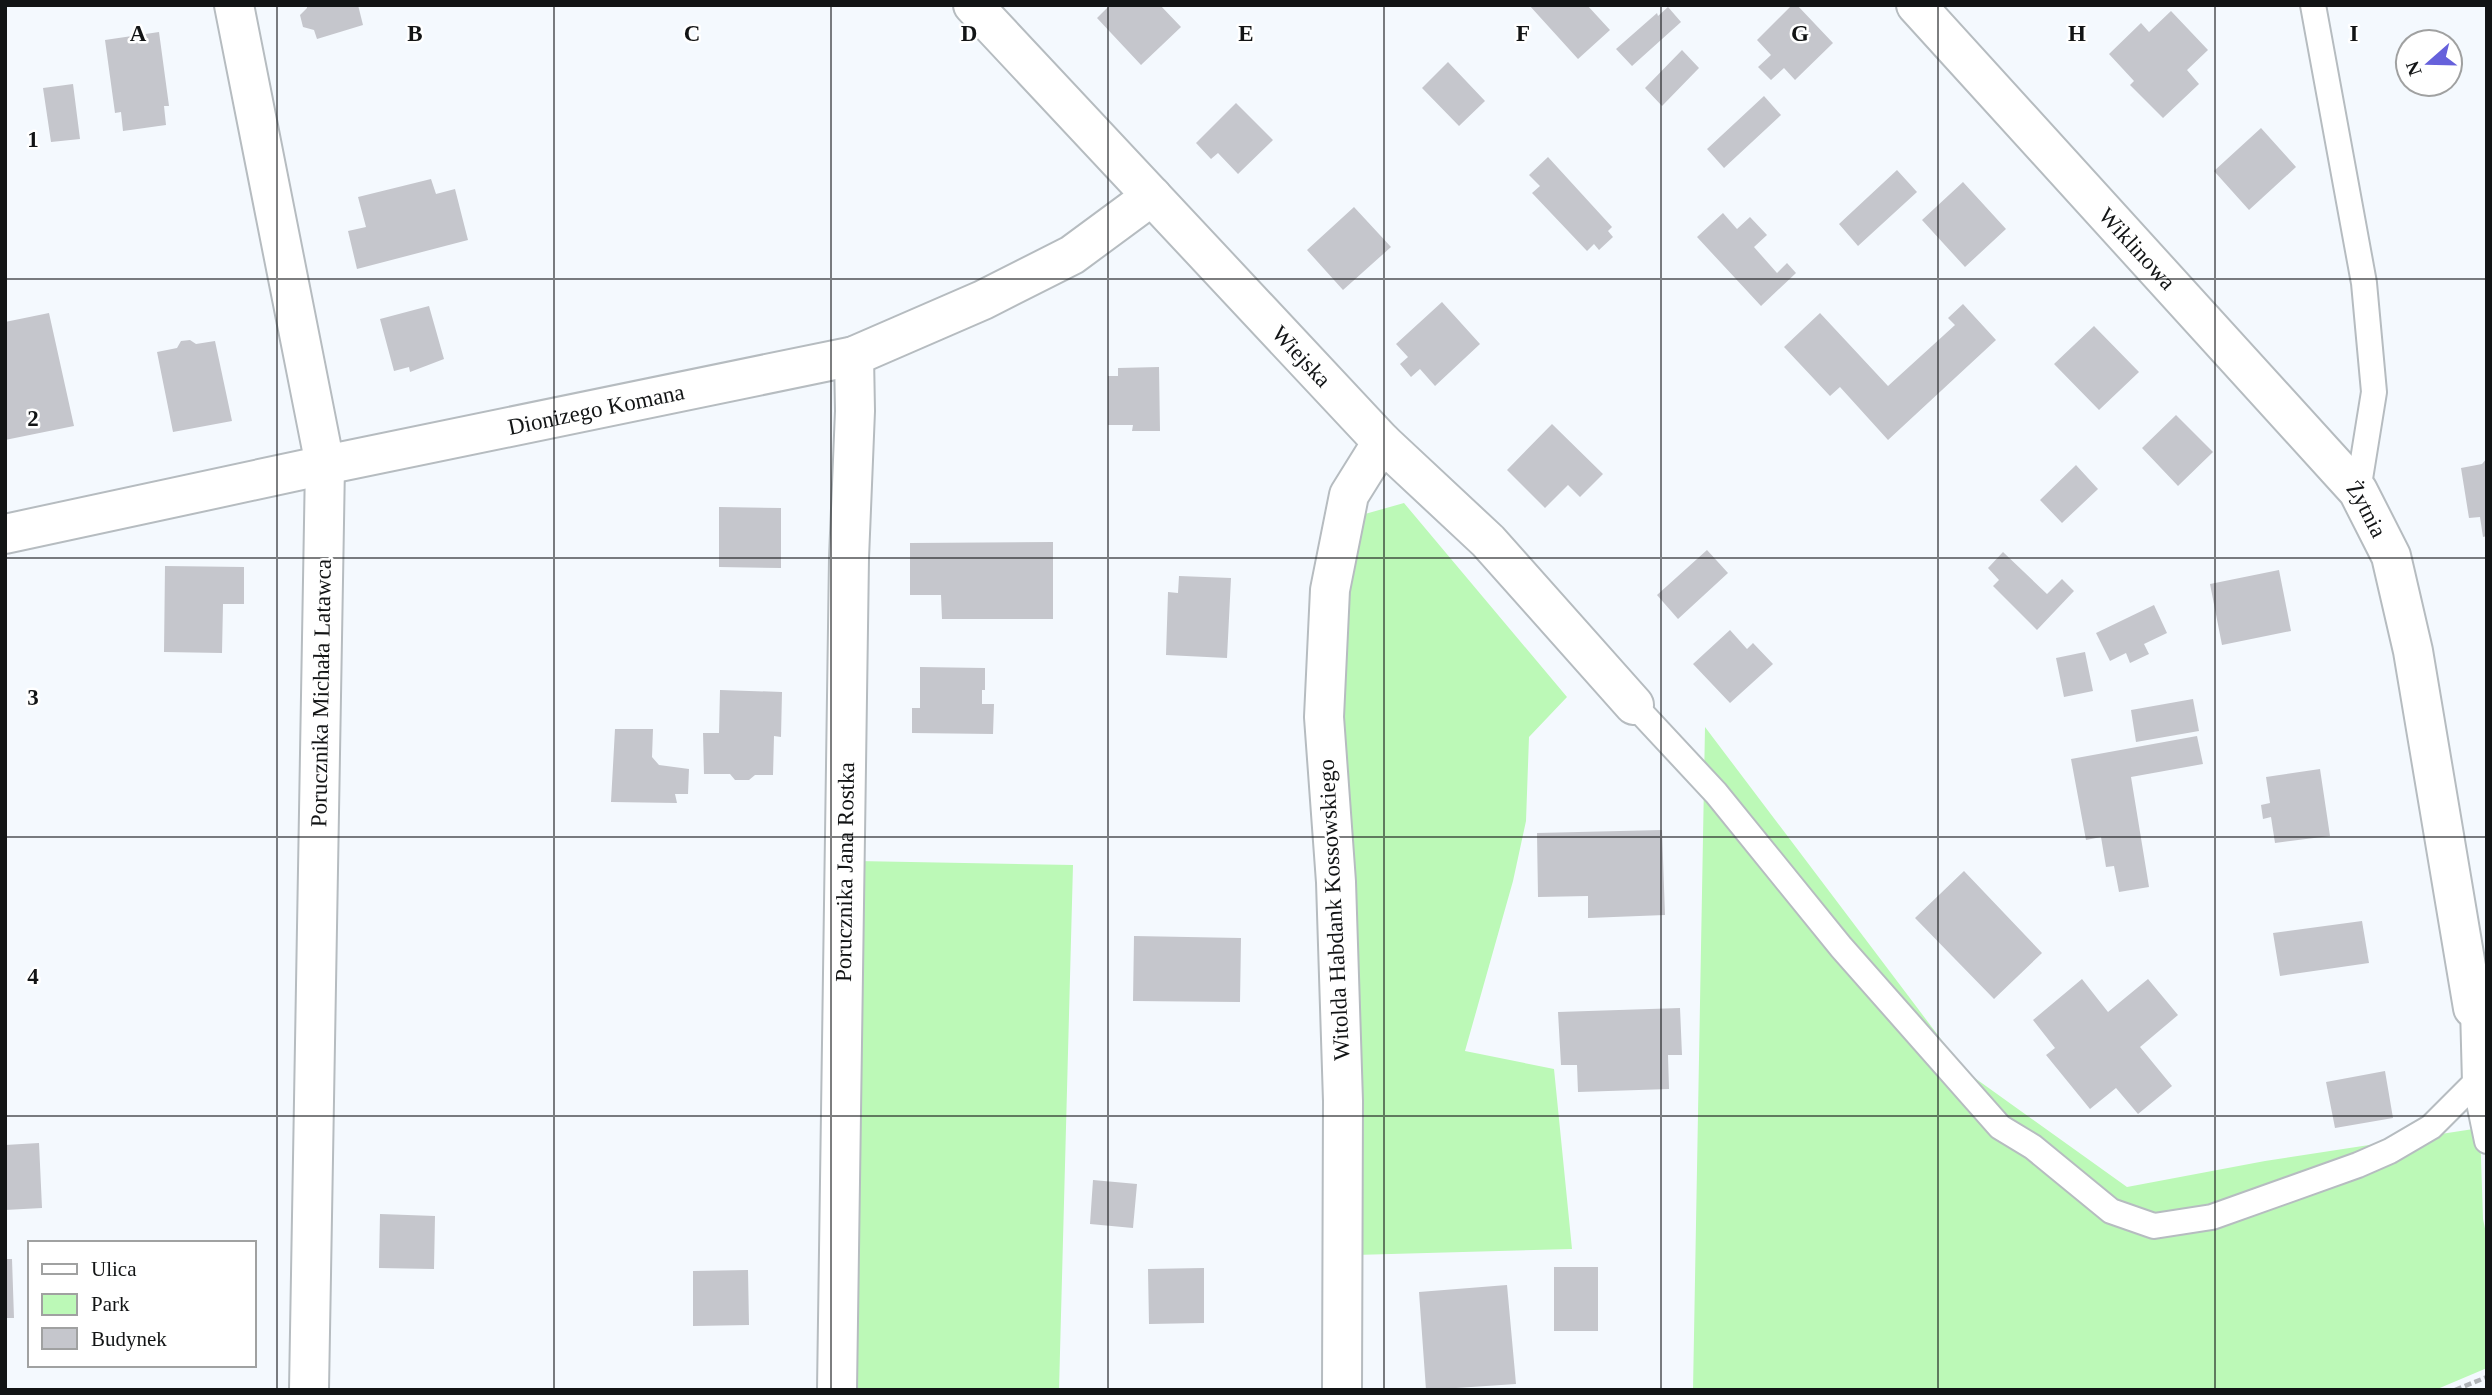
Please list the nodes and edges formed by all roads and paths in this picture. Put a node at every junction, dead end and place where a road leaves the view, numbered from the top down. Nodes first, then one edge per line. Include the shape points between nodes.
1 (234, 5) edge
2 (974, 5) edge
3 (1916, 5) edge
4 (2313, 5) edge
5 (1152, 196) junction
6 (854, 356) junction
7 (1382, 442) junction
8 (325, 465) junction
9 (2358, 491) junction
10 (5, 534) edge
11 (1634, 705) joint
12 (2473, 1008) joint
13 (2475, 1083) junction
14 (2487, 1141) edge
15 (2487, 1377) edge
16 (309, 1390) edge
17 (837, 1390) edge
18 (1342, 1390) edge
19 (2455, 1390) edge

1 - 8 street, Porucznika Michała Latawca
2 - 5 street, Wiejska
3 - 9 street, Wiklinowa
4 - 9 lane, Żytnia via 2364,283 2373,378
5 - 6 street, Dionizego Komana via 1072,255 984,300
5 - 7 street, Wiejska
6 - 8 street, Dionizego Komana
6 - 17 street, Porucznika Jana Rostka
7 - 11 street, Wiejska via 1488,541
7 - 18 street, Witolda Habdank Kossowskiego via 1349,495 1330,590 1325,692 1343,1101
8 - 10 street, Dionizego Komana
8 - 16 street, Porucznika Michała Latawca
9 - 12 street, Żytnia via 2391,556 2413,651
11 - 13 lane via 1716,793 1841,947 2000,1127 2033,1147 2110,1211 2154,1226 2212,1217 2358,1166 2431,1127
12 - 13 lane
13 - 14 lane
15 - 19 path

